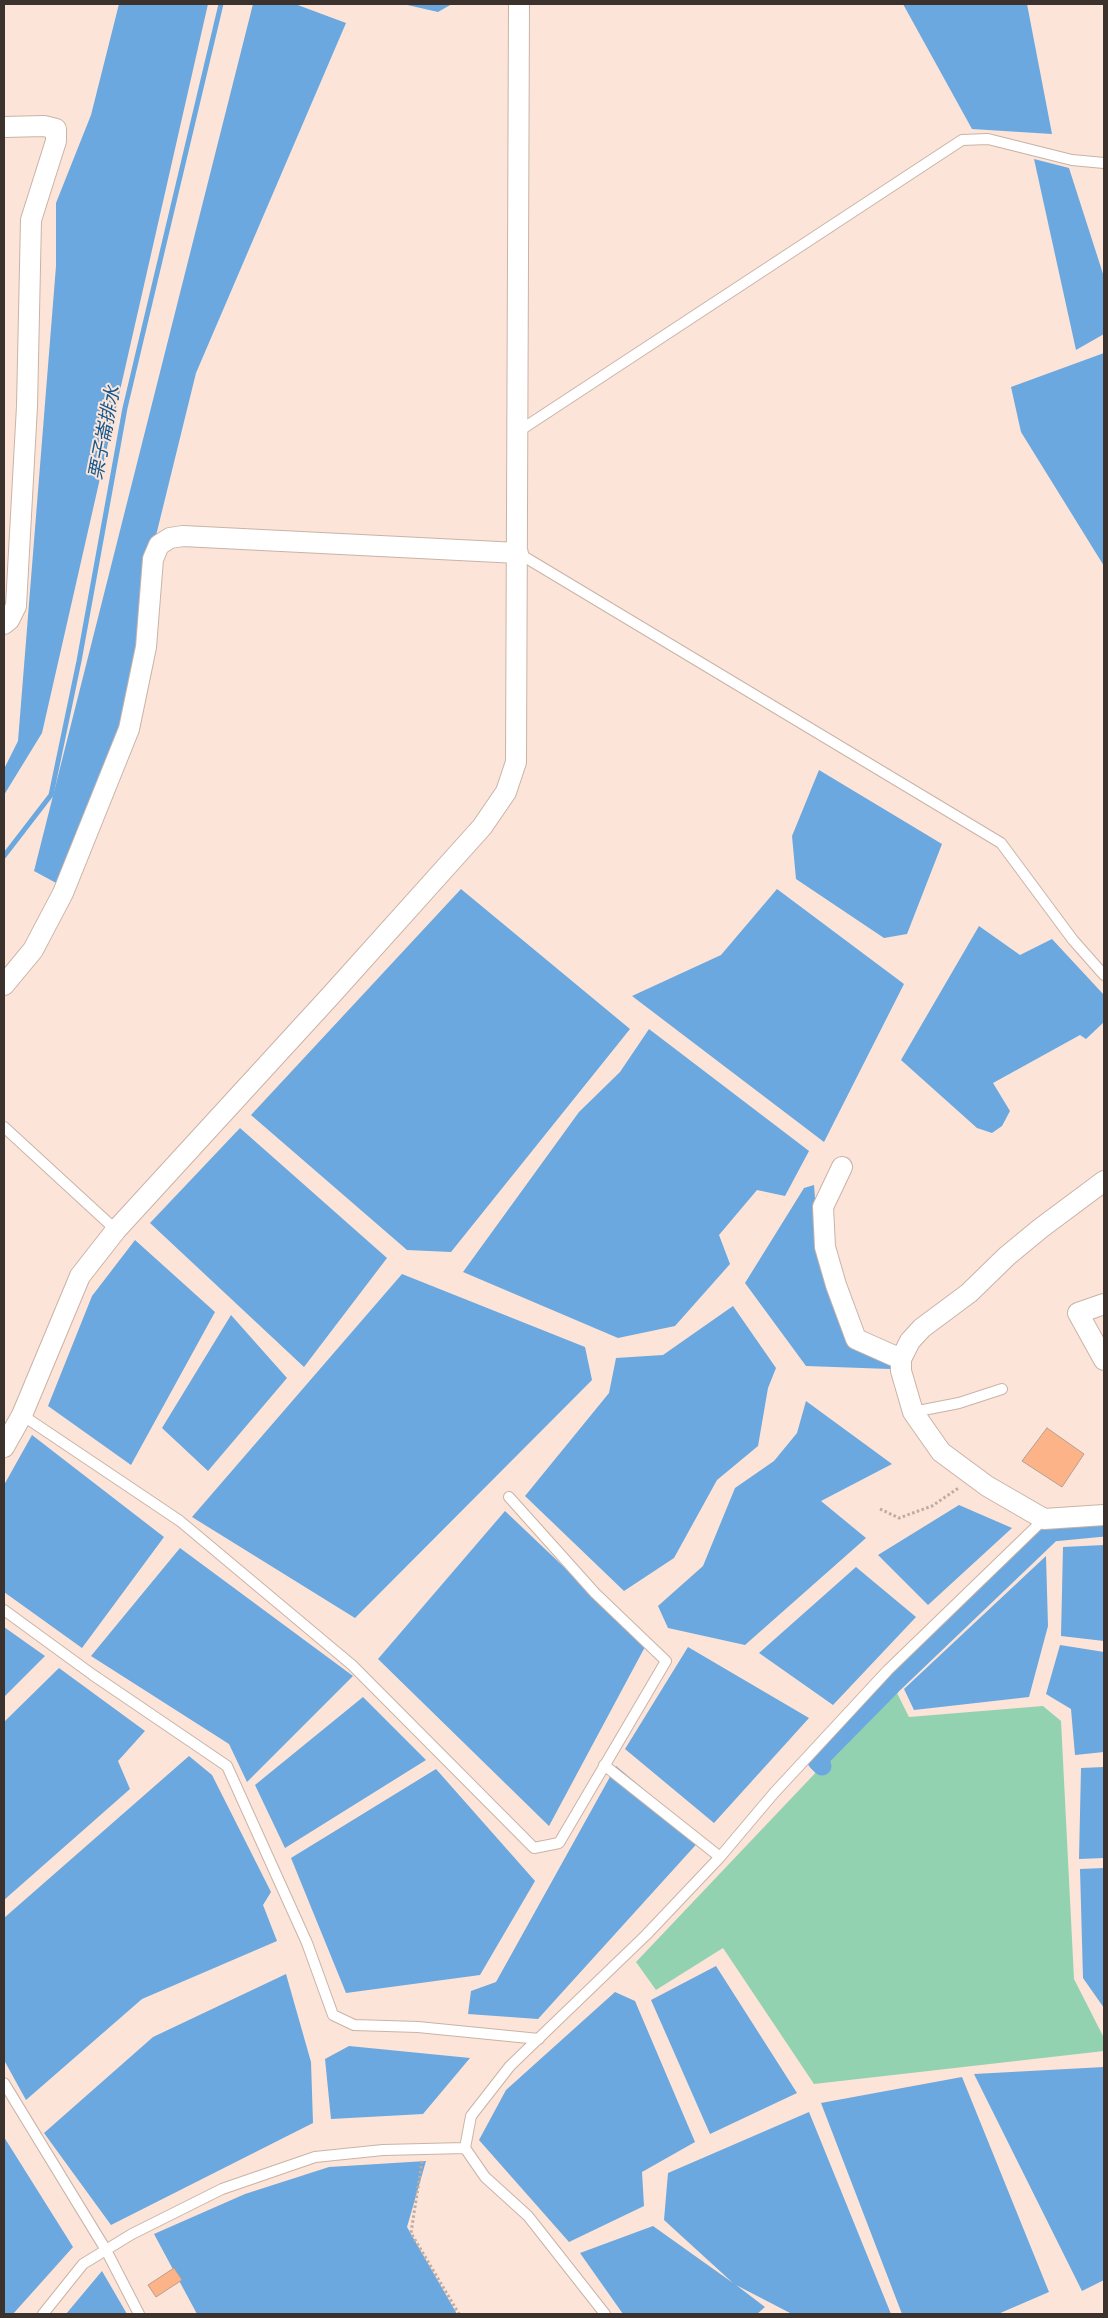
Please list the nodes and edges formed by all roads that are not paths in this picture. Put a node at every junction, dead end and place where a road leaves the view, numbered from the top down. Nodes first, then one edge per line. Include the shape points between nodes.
1 (519, 4) edge
2 (4, 127) edge
3 (1104, 163) edge
4 (519, 431) junction
5 (518, 553) junction
6 (4, 624) edge
7 (1104, 975) edge
8 (4, 985) edge
9 (4, 1127) edge
10 (842, 1167) dead end
11 (1104, 1181) edge
12 (116, 1230) junction
13 (1104, 1304) edge
14 (901, 1358) junction
15 (1104, 1360) edge
16 (1002, 1389) dead end
17 (913, 1412) junction
18 (22, 1415) junction
19 (4, 1447) edge
20 (510, 1497) dead end
21 (1104, 1515) edge
22 (1044, 1519) junction
23 (4, 1610) edge
24 (604, 1765) junction
25 (720, 1857) junction
26 (538, 2039) junction
27 (4, 2082) edge
28 (465, 2148) junction
29 (106, 2250) junction
30 (43, 2314) edge
31 (139, 2314) edge
32 (605, 2314) edge

1 - 4 street
2 - 6 street via 44,126 56,129 56,141 31,220 27,406 16,606
3 - 4 lane via 1072,160 988,139 962,140
4 - 5 street
5 - 7 lane via 1000,843 1073,940
5 - 8 street via 183,536 170,538 159,545 153,559 146,647 129,730 63,893 33,950
5 - 12 street via 516,762 506,792 482,827
9 - 12 lane
10 - 14 street via 823,1207 825,1247 836,1285 856,1338
11 - 14 street via 1040,1228 969,1293 922,1328
12 - 18 street via 80,1276
13 - 15 street via 1078,1313
14 - 17 street via 901,1371
16 - 17 lane via 959,1403
17 - 22 street via 941,1452
18 - 19 street
18 - 24 lane via 180,1521 352,1665 534,1848 559,1843
20 - 24 lane via 595,1593 666,1662
21 - 22 street
22 - 25 lane via 888,1670 774,1793
23 - 26 lane via 227,1766 307,1942 333,2015 354,2025 418,2027
24 - 25 lane
25 - 26 lane via 646,1935
26 - 28 lane via 510,2066 471,2116
27 - 29 lane
28 - 29 lane via 383,2150 316,2157 222,2189
28 - 32 lane via 485,2177 528,2216
29 - 30 lane via 83,2264
29 - 31 lane

